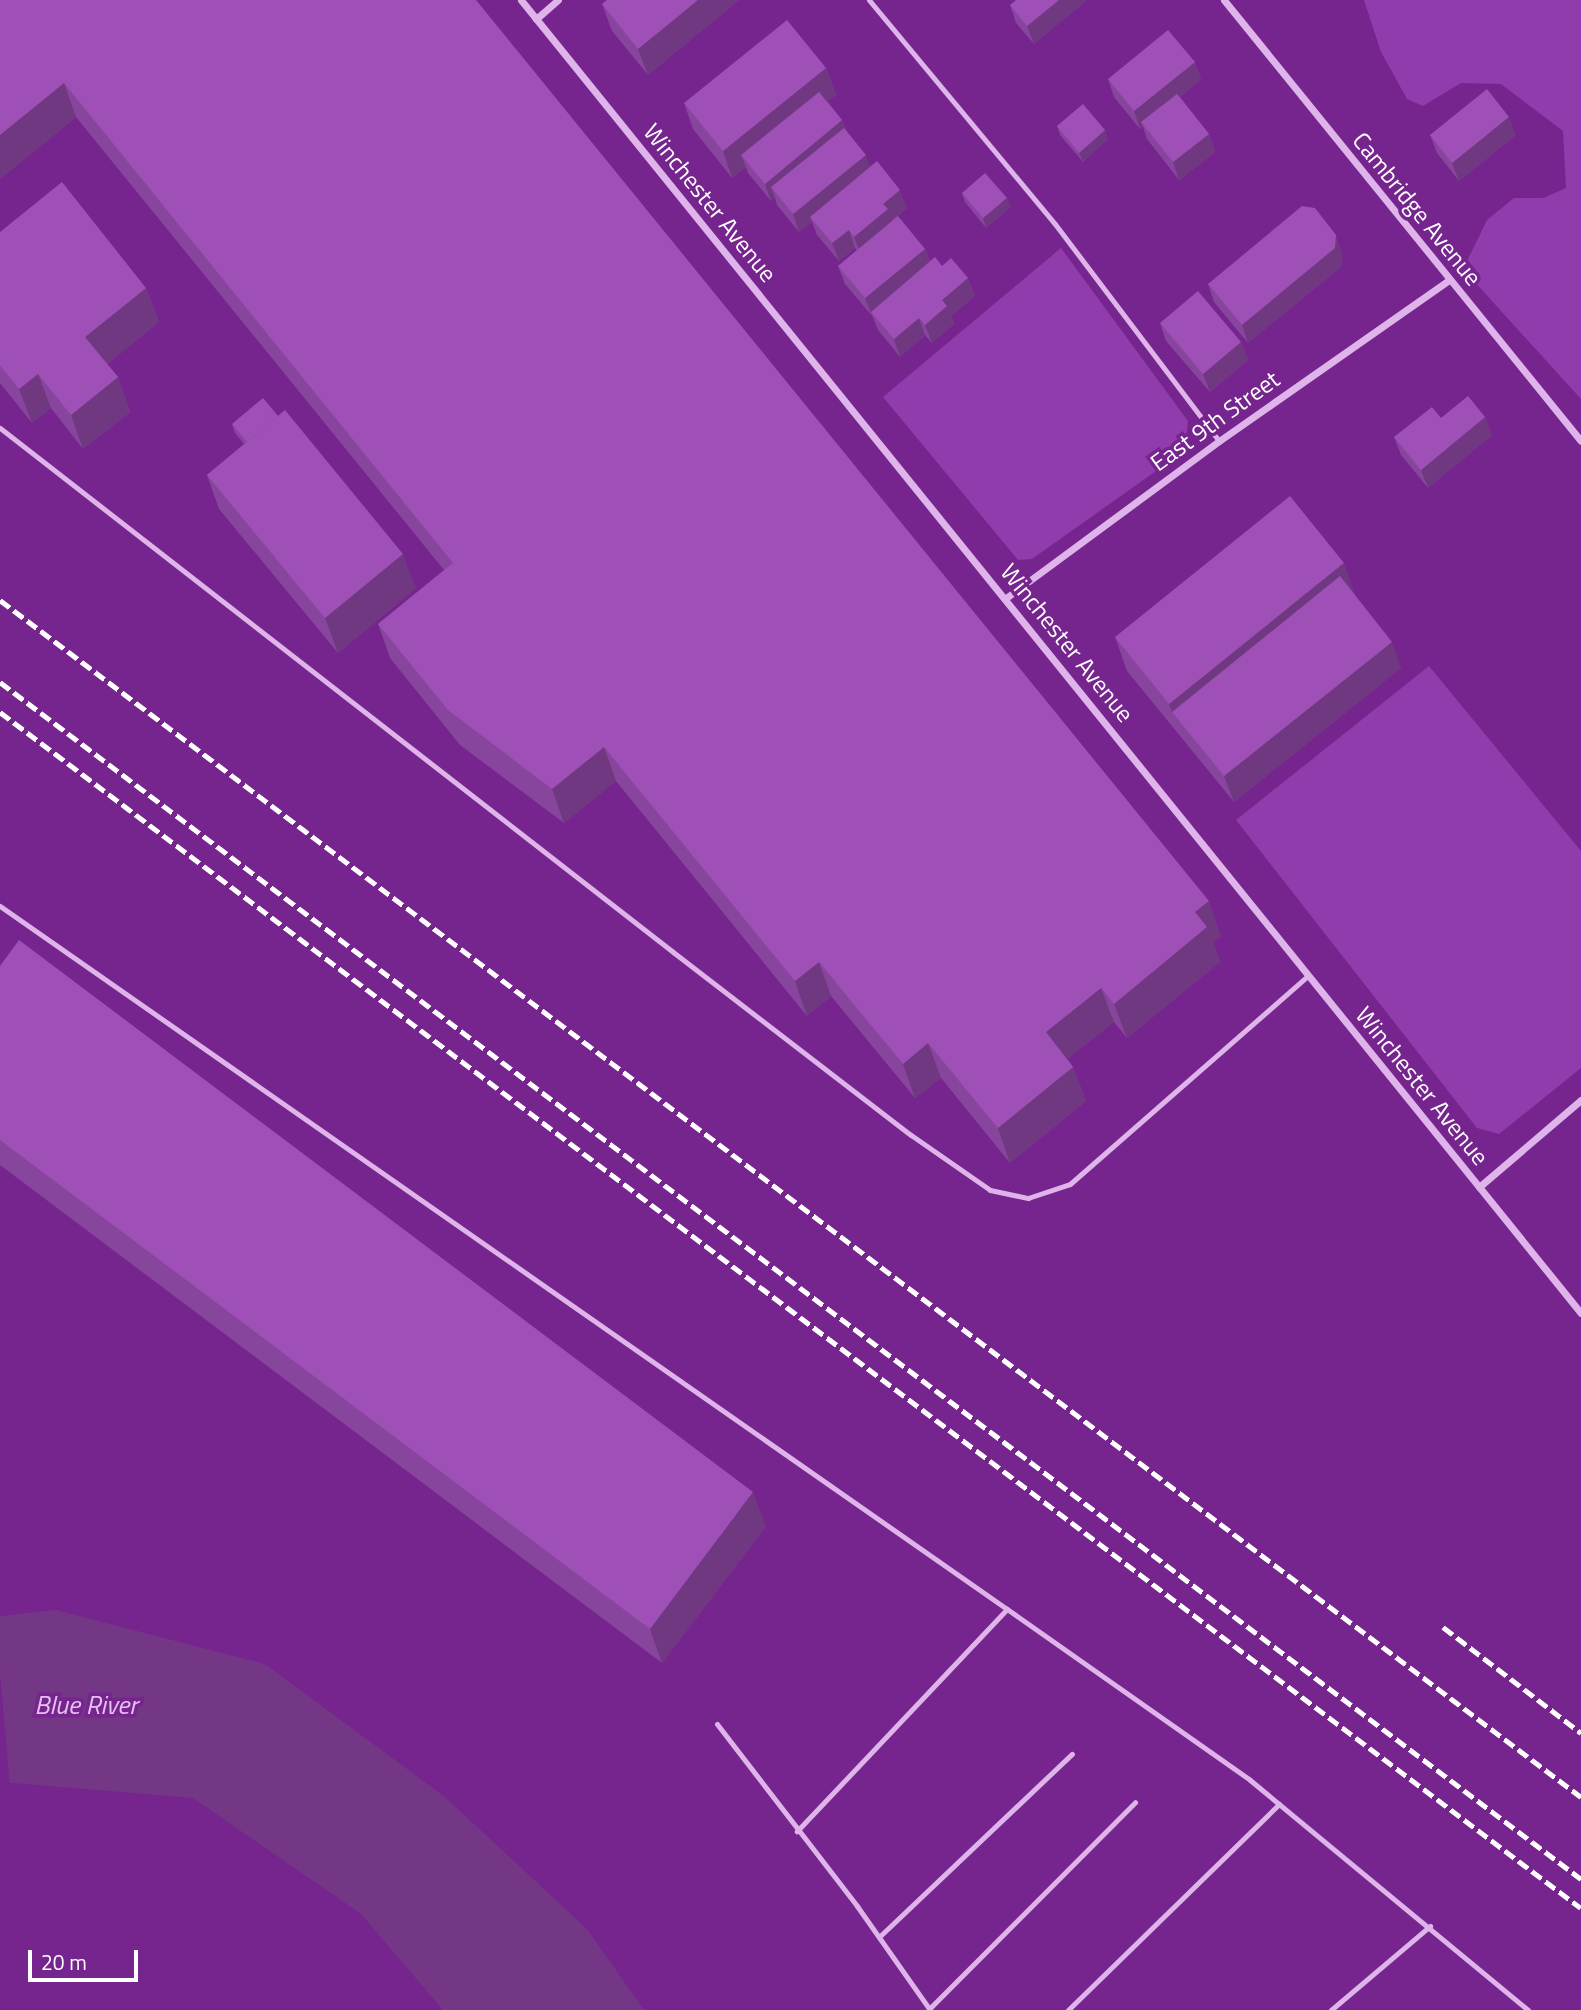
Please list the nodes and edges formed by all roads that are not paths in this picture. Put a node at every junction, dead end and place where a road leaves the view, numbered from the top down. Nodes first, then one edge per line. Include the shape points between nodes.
1 (521, 0) edge
2 (558, 0) edge
3 (869, 0) edge
4 (1224, 0) edge
5 (536, 19) junction
6 (1449, 280) junction
7 (0, 428) edge
8 (1219, 441) junction
9 (1581, 441) edge
10 (1006, 597) junction
11 (0, 906) edge
12 (1309, 975) junction
13 (1581, 1100) edge
14 (1479, 1187) junction
15 (1581, 1313) edge
16 (1007, 1609) junction
17 (717, 1724) dead end
18 (1072, 1754) dead end
19 (1135, 1802) dead end
20 (1279, 1804) junction
21 (797, 1832) junction
22 (1430, 1926) junction
23 (879, 1937) junction
24 (929, 2010) edge
25 (1068, 2010) edge
26 (1331, 2010) edge
27 (1528, 2010) edge

1 - 5 street, Winchester Avenue
2 - 5 street
3 - 8 lane via 1055,224
4 - 6 street, Cambridge Avenue
5 - 10 street, Winchester Avenue
6 - 8 street, East 9th Street
6 - 9 street, Cambridge Avenue
7 - 12 lane via 738,1002 990,1190 1028,1198 1070,1184
8 - 10 street, East 9th Street
10 - 12 street, Winchester Avenue
11 - 16 lane
12 - 14 street, Winchester Avenue
13 - 14 street
14 - 15 street, Winchester Avenue
16 - 20 lane
16 - 21 lane
17 - 21 lane
18 - 23 lane
19 - 24 lane
20 - 22 lane
20 - 25 lane
21 - 23 lane
22 - 26 lane
22 - 27 lane
23 - 24 lane

